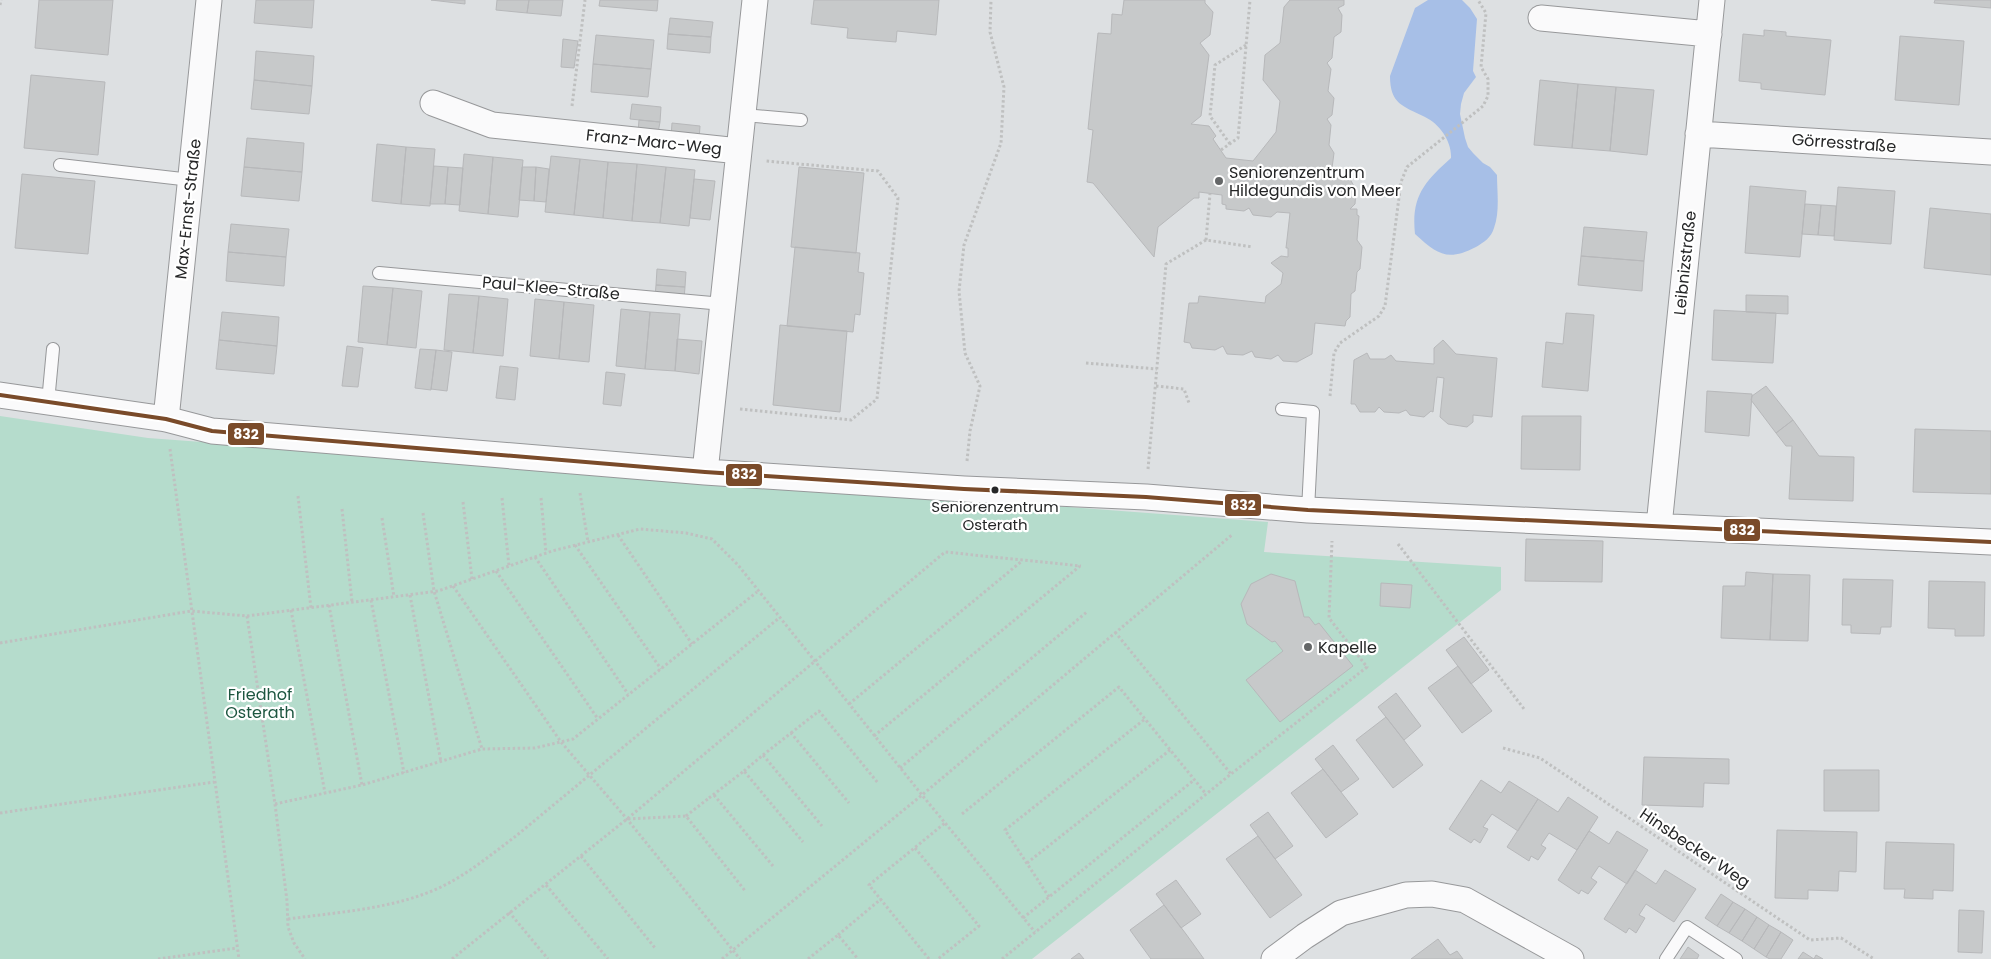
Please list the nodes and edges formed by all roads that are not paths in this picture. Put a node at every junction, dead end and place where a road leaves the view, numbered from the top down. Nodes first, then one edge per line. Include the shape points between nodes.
1 (209, 0) edge
2 (754, 0) edge
3 (1712, 0) edge
4 (1541, 18) dead end
5 (1709, 34) junction
6 (433, 103) dead end
7 (742, 115) junction
8 (801, 120) dead end
9 (1698, 134) junction
10 (1991, 152) edge
11 (738, 155) junction
12 (60, 165) dead end
13 (191, 180) junction
14 (379, 273) dead end
15 (723, 304) junction
16 (53, 349) dead end
17 (0, 395) edge
18 (48, 402) junction
19 (1282, 410) dead end
20 (166, 419) junction
21 (705, 472) junction
22 (1308, 510) junction
23 (1659, 526) junction
24 (1991, 542) edge
25 (1274, 959) edge
26 (1571, 959) edge
27 (1666, 959) edge
28 (1736, 959) edge

1 - 13 street, Max-Ernst-Straße
2 - 7 street
3 - 5 street, Leibnizstraße
4 - 5 street
5 - 9 street, Leibnizstraße
6 - 11 street, Franz-Marc-Weg via 492,125
7 - 8 lane
7 - 11 street
9 - 10 street, Görresstraße
9 - 23 street, Leibnizstraße
11 - 15 street
12 - 13 lane
13 - 20 street, Max-Ernst-Straße
14 - 15 lane, Paul-Klee-Straße
15 - 21 street
16 - 18 lane
17 - 18 street
18 - 20 street
19 - 22 lane via 1313,412
20 - 21 street via 212,431
21 - 22 street via 1146,497
22 - 23 street
23 - 24 street
25 - 26 street via 1341,913 1406,895 1432,894 1465,900
27 - 28 lane via 1687,928

